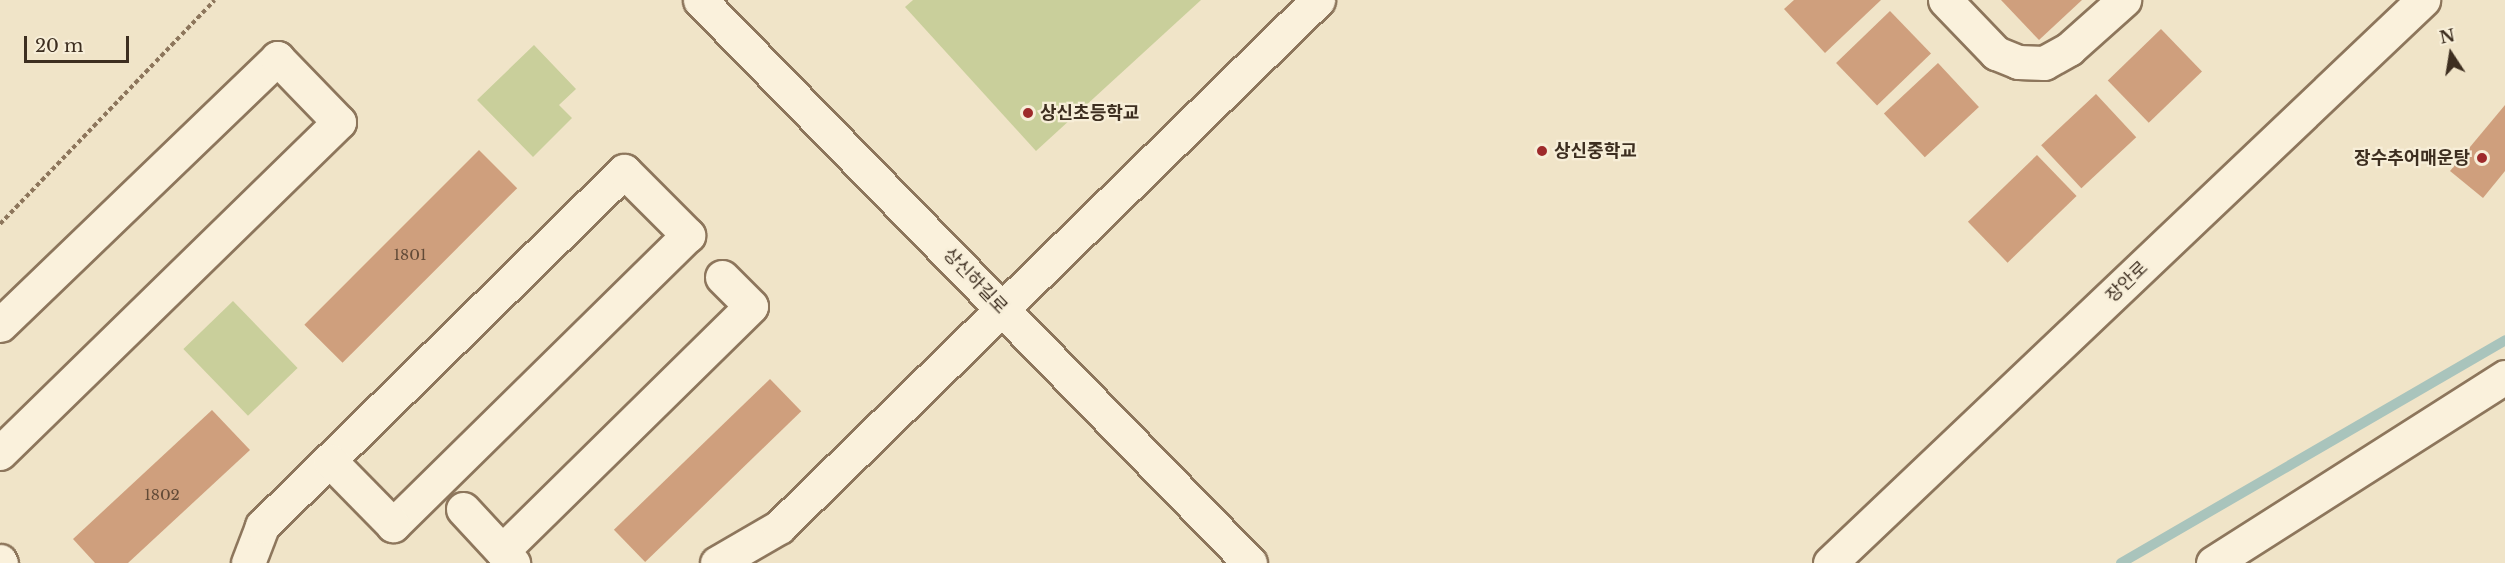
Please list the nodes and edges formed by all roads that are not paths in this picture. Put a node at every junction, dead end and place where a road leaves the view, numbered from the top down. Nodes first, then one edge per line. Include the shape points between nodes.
1 (700, 0) edge
2 (1318, 0) edge
3 (1945, 0) edge
4 (2124, 0) edge
5 (2423, 0) edge
6 (722, 277) dead end
7 (1002, 309) junction
8 (0, 325) edge
9 (2505, 377) edge
10 (0, 453) edge
11 (330, 461) junction
12 (463, 509) dead end
13 (507, 557) edge
14 (248, 563) edge
15 (717, 563) edge
16 (1250, 563) edge
17 (1830, 563) edge
18 (2213, 563) edge

1 - 7 street, 상신하길로
2 - 7 street
3 - 4 street via 1996,53 2018,62 2044,63 2069,49
5 - 17 street, 장안로
6 - 13 street via 751,306
7 - 15 street via 778,526
7 - 16 street, 상신하길로
8 - 10 street via 277,58 339,122
9 - 18 street
11 - 11 street via 393,525 688,236 624,171
11 - 14 street via 262,526
12 - 13 street

